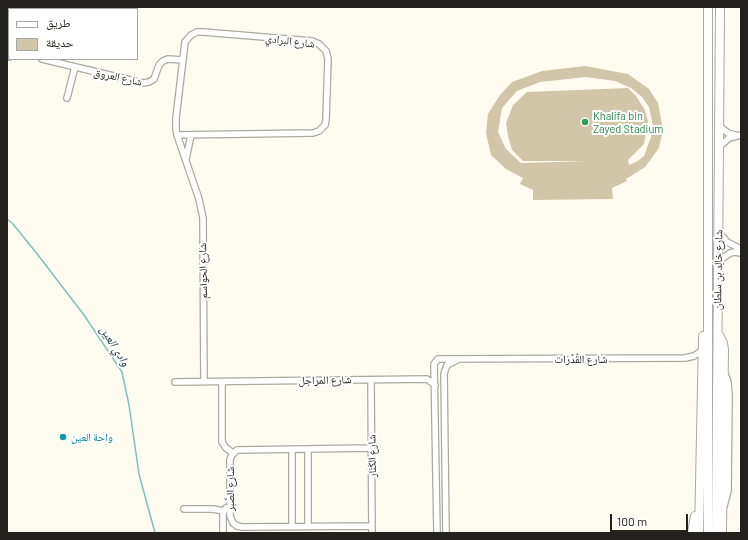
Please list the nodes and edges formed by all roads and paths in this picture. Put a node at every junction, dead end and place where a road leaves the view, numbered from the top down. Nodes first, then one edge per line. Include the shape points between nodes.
1 (708, 7) edge
2 (720, 7) edge
3 (46, 60) edge
4 (183, 60) junction
5 (75, 67) junction
6 (67, 98) dead end
7 (719, 126) junction
8 (177, 135) junction
9 (738, 135) edge
10 (191, 136) junction
11 (719, 147) junction
12 (186, 163) junction
13 (719, 232) junction
14 (741, 249) edge
15 (741, 253) edge
16 (718, 263) junction
17 (708, 297) junction
18 (717, 332) junction
19 (703, 350) junction
20 (441, 359) junction
21 (458, 359) junction
22 (445, 369) junction
23 (435, 372) junction
24 (427, 379) junction
25 (371, 380) junction
26 (175, 382) dead end
27 (204, 382) junction
28 (222, 382) junction
29 (435, 385) junction
30 (701, 447) junction
31 (372, 448) junction
32 (292, 449) junction
33 (308, 449) junction
34 (233, 453) junction
35 (230, 505) junction
36 (184, 509) dead end
37 (224, 511) junction
38 (308, 526) junction
39 (372, 526) junction
40 (292, 527) junction
41 (223, 533) edge
42 (372, 533) edge
43 (437, 533) edge
44 (446, 533) edge
45 (692, 533) edge
46 (699, 533) edge
47 (708, 533) edge
48 (716, 533) edge
49 (722, 533) edge

1 - 17 main road, شارع خالِد بن سلطان
2 - 7 main road, شارع خالِد بن سلطان
3 - 5 street, شارع العروق
4 - 5 street, شارع العروق via 163,61 154,79 146,83
4 - 8 street, شارع البرادي via 176,118
4 - 10 street, شارع البرادي via 187,39 200,32 312,41 322,46 327,55 326,120 319,131
5 - 6 street
7 - 9 street via 728,133
7 - 11 main road, شارع خالِد بن سلطان
8 - 10 street, شارع البرادي
8 - 12 street, شارع البرادي
9 - 11 street via 726,139
10 - 12 street
11 - 13 main road, شارع خالِد بن سلطان
12 - 27 street, شارع الحواسم via 199,199 202,218
13 - 14 street via 730,245
13 - 16 main road, شارع خالِد بن سلطان
15 - 16 street via 730,253
16 - 18 main road, شارع خالِد بن سلطان
17 - 19 main road
17 - 47 main road, شارع خالِد بن سلطان
18 - 48 main road, شارع خالِد بن سلطان
18 - 49 main road via 723,346 724,372
19 - 21 street, شارع القُدْرَات via 694,356 684,358
19 - 30 main road
20 - 21 street, شارع القُدْرَات
20 - 22 street via 445,362
20 - 23 street via 435,361
21 - 22 street
22 - 23 street
22 - 44 street
23 - 24 street
23 - 29 street
24 - 25 street, شارع المراجل
24 - 29 street
25 - 28 street, شارع المراجل
25 - 31 street, شارع الكَنَار
26 - 27 street, شارع المراجل
27 - 28 street, شارع المراجل
28 - 34 street via 222,442
29 - 43 street
30 - 45 main road
30 - 46 main road
31 - 33 street, شارع الصَّبر
31 - 39 street, شارع الكَنَار
32 - 33 street, شارع الصَّبر
32 - 34 street, شارع الصَّبر via 241,449
32 - 40 street
33 - 38 street
34 - 35 street, شارع الصَّبر via 230,459
35 - 37 street
35 - 40 street, شارع الصَّبر via 230,519 237,526
36 - 37 street
37 - 41 street
38 - 39 street, شارع الصَّبر
38 - 40 street, شارع الصَّبر
39 - 42 street, شارع الكَنَار

